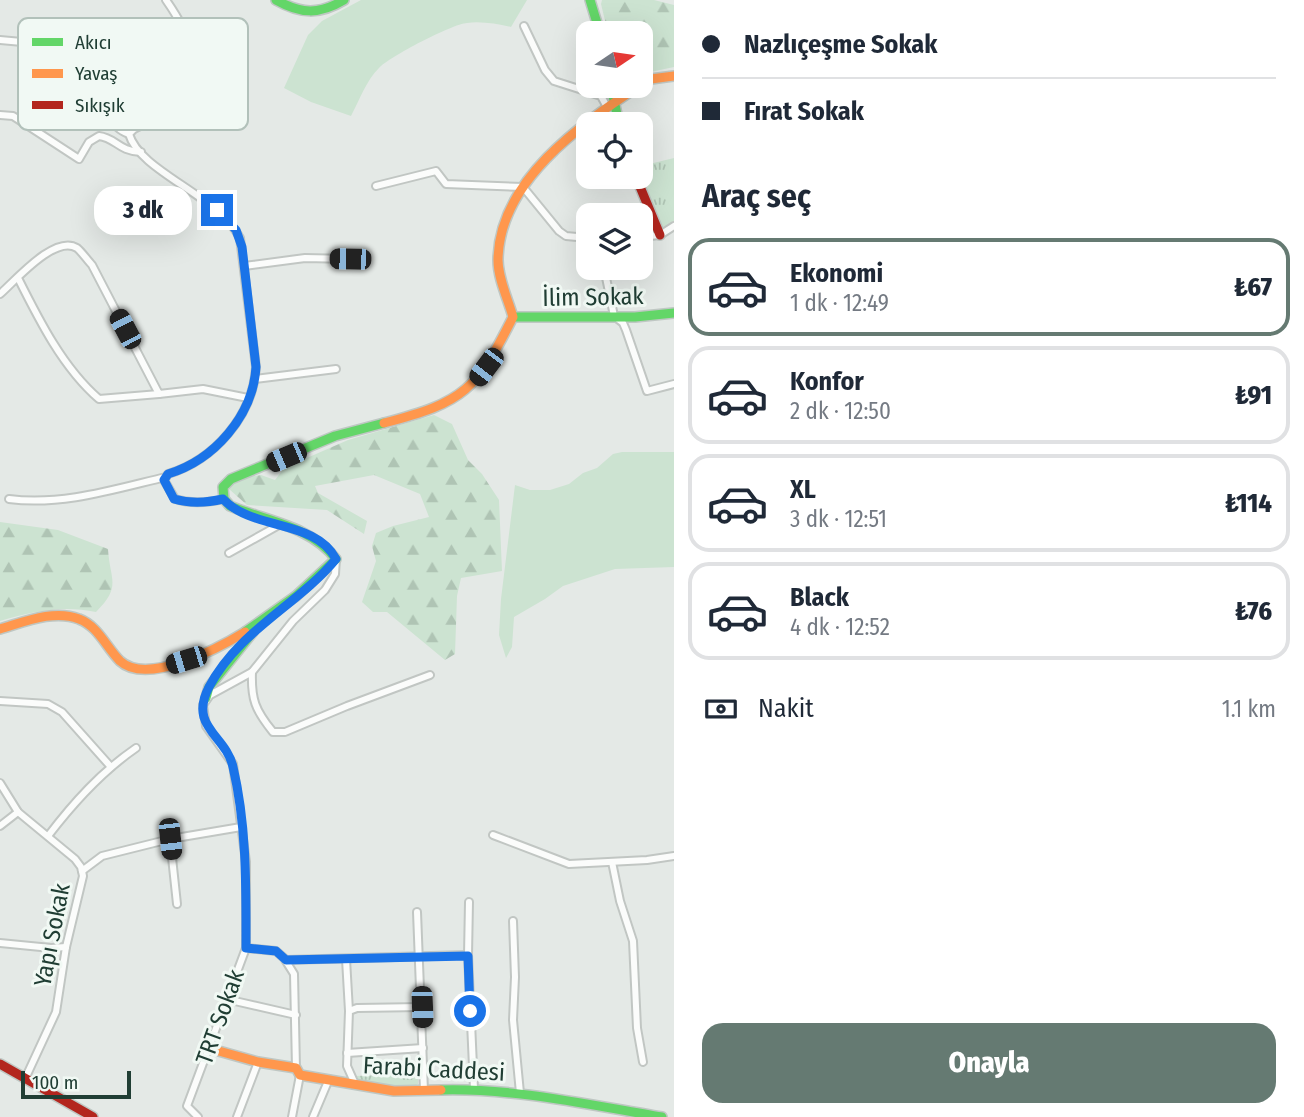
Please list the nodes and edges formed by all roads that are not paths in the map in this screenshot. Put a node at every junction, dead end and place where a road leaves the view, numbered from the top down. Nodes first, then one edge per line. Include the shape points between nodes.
1 (166, 0) edge
2 (276, 0) edge
3 (344, 0) edge
4 (590, 0) edge
5 (327, 4) edge
6 (177, 18) edge
7 (596, 21) edge
8 (524, 26) dead end
9 (0, 40) edge
10 (18, 42) edge
11 (674, 76) edge
12 (653, 79) edge
13 (610, 98) edge
14 (619, 98) edge
15 (610, 104) junction
16 (614, 112) edge
17 (0, 115) edge
18 (18, 119) edge
19 (34, 130) edge
20 (120, 130) edge
21 (134, 130) edge
22 (129, 134) junction
23 (141, 152) junction
24 (376, 186) dead end
25 (523, 187) junction
26 (641, 189) edge
27 (674, 226) edge
28 (660, 235) junction
29 (653, 236) edge
30 (576, 237) edge
31 (350, 259) dead end
32 (244, 267) junction
33 (18, 278) junction
34 (606, 280) edge
35 (0, 295) edge
36 (674, 313) edge
37 (614, 316) junction
38 (513, 317) junction
39 (336, 369) dead end
40 (255, 379) junction
41 (674, 384) edge
42 (159, 394) junction
43 (248, 398) junction
44 (166, 477) junction
45 (9, 499) dead end
46 (223, 499) junction
47 (279, 525) junction
48 (229, 553) dead end
49 (336, 559) junction
50 (259, 626) junction
51 (0, 629) edge
52 (253, 671) junction
53 (430, 675) dead end
54 (206, 698) junction
55 (0, 701) edge
56 (136, 748) dead end
57 (111, 766) junction
58 (0, 783) edge
59 (18, 812) junction
60 (0, 827) edge
61 (242, 827) junction
62 (493, 835) dead end
63 (48, 836) junction
64 (170, 839) junction
65 (674, 856) edge
66 (612, 862) junction
67 (82, 871) junction
68 (469, 902) dead end
69 (177, 904) dead end
70 (416, 912) dead end
71 (513, 922) dead end
72 (0, 943) edge
73 (65, 947) junction
74 (246, 948) junction
75 (468, 956) junction
76 (420, 957) junction
77 (346, 959) junction
78 (286, 960) junction
79 (226, 999) junction
80 (422, 1007) junction
81 (349, 1011) junction
82 (296, 1015) junction
83 (208, 1048) junction
84 (423, 1048) junction
85 (347, 1053) junction
86 (258, 1062) junction
87 (643, 1062) dead end
88 (0, 1064) edge
89 (298, 1072) junction
90 (25, 1079) junction
91 (329, 1080) junction
92 (355, 1084) junction
93 (474, 1089) junction
94 (424, 1091) junction
95 (520, 1093) junction
96 (93, 1117) edge
97 (198, 1117) edge
98 (237, 1117) edge
99 (292, 1117) edge
100 (313, 1117) edge
101 (662, 1117) edge

1 - 6 street
2 - 5 street via 293,11 310,14
3 - 5 street
4 - 7 street
8 - 15 street via 554,81 601,96
9 - 10 street
11 - 12 street
13 - 15 street
14 - 15 street
15 - 16 street
15 - 25 street via 553,152
17 - 18 street
19 - 23 street via 79,159 89,142 99,136 128,151
20 - 22 street
21 - 22 street
22 - 23 street
23 - 32 street via 230,221 240,238
24 - 25 street via 436,171 446,184
25 - 30 street via 559,231
25 - 38 street via 503,219 498,256
26 - 28 street
27 - 28 street
28 - 29 street
31 - 32 street via 305,258
32 - 40 street
33 - 35 street
33 - 42 street via 77,378 99,400
33 - 42 street via 55,248 76,248 92,265
34 - 37 street
36 - 37 street, İlim Sokak
37 - 38 street, İlim Sokak
37 - 41 street via 623,323 647,391
38 - 46 street via 486,367 472,386 453,399 337,436 231,479 223,487
39 - 40 street
40 - 43 street
42 - 43 street via 203,389
43 - 44 street via 224,440
44 - 45 street via 72,498
44 - 46 street via 174,499 186,503
46 - 47 street
47 - 48 street
47 - 49 street via 314,537 330,548
49 - 50 street via 320,578
49 - 52 street via 335,574 325,590
50 - 51 street via 208,653 141,670 122,663 88,623 69,616
50 - 54 street via 232,655
52 - 53 street via 256,709 273,732 285,732
52 - 54 street
54 - 61 street, TRT Sokak via 202,710 206,726 233,764
55 - 57 street via 54,706
56 - 57 street
57 - 63 street
58 - 59 street, Yapı Sokak
59 - 60 street
59 - 63 street, Yapı Sokak
61 - 64 street
61 - 74 street, TRT Sokak
62 - 66 street via 569,864
63 - 67 street, Yapı Sokak
64 - 67 street via 102,856
64 - 69 street
65 - 66 street
66 - 87 street via 633,941
67 - 73 street, Yapı Sokak
68 - 75 street
70 - 76 street
71 - 95 street via 513,1020
72 - 73 street
73 - 90 street, Yapı Sokak via 56,1012
74 - 78 street via 276,951
74 - 79 street, TRT Sokak
75 - 76 street
75 - 93 street
76 - 77 street
76 - 80 street
77 - 78 street
77 - 81 street
78 - 82 street via 294,974
79 - 82 street
79 - 83 street, TRT Sokak
80 - 81 street
80 - 84 street
81 - 85 street
82 - 89 street
83 - 86 street, Farabi Caddesi
83 - 97 street, TRT Sokak via 187,1106
84 - 85 street
84 - 94 street
85 - 92 street
86 - 89 street, Farabi Caddesi
86 - 98 street
88 - 90 street
89 - 91 street, Farabi Caddesi
89 - 99 street
90 - 96 street
91 - 92 street, Farabi Caddesi
91 - 100 street
92 - 94 street, Farabi Caddesi
93 - 94 street, Farabi Caddesi
93 - 95 street, Farabi Caddesi
95 - 101 street, Farabi Caddesi

